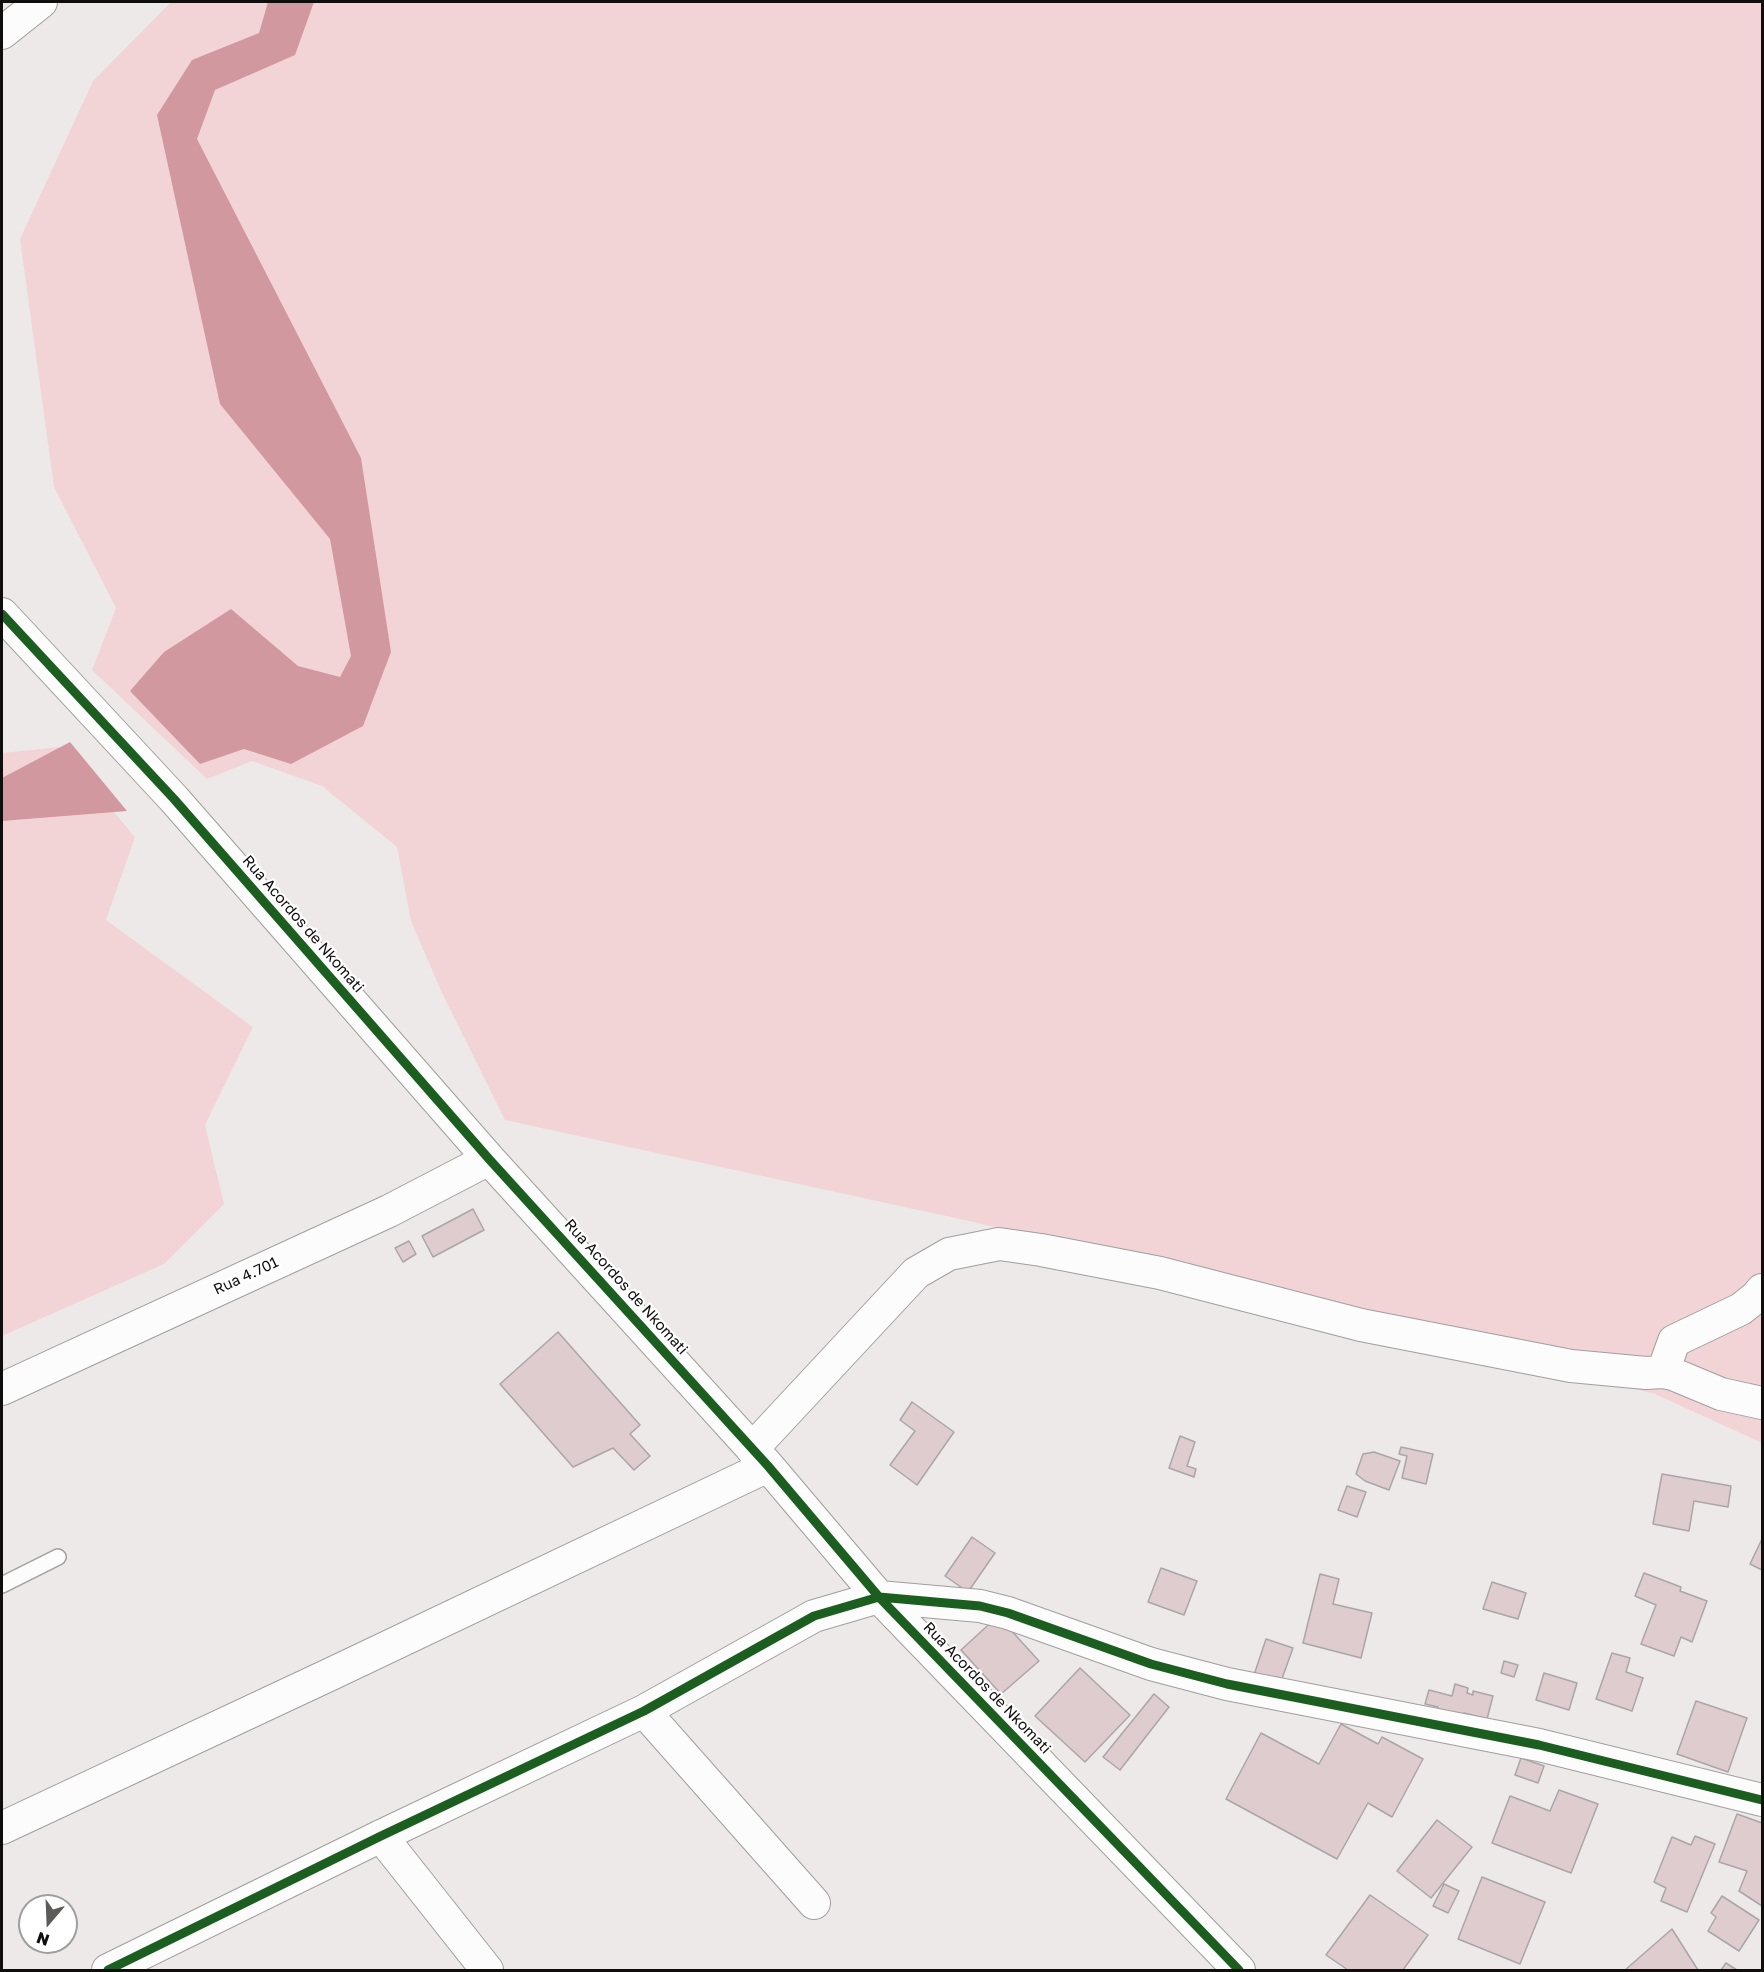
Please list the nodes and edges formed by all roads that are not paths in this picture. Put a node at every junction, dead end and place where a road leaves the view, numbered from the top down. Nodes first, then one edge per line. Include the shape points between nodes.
1 (41, 2) edge
2 (2, 33) edge
3 (2, 614) edge
4 (489, 1159) junction
5 (1762, 1290) edge
6 (1663, 1372) junction
7 (2, 1389) edge
8 (1762, 1403) edge
9 (760, 1457) junction
10 (58, 1557) dead end
11 (2, 1585) edge
12 (879, 1597) junction
13 (644, 1711) junction
14 (1762, 1800) edge
15 (2, 1828) edge
16 (381, 1836) junction
17 (814, 1903) dead end
18 (108, 1971) edge
19 (487, 1971) edge
20 (1239, 1971) edge

1 - 2 street
3 - 4 street, Rua Acordos de Nkomati via 174,799
4 - 7 street, Rua 4.701 via 389,1211
4 - 9 street, Rua Acordos de Nkomati
5 - 6 street via 1741,1309 1674,1341
6 - 8 street via 1721,1394
6 - 9 street via 1571,1366 1361,1325 1160,1273 999,1244 949,1254 916,1273
9 - 12 street, Rua Acordos de Nkomati
9 - 15 street via 331,1674
10 - 11 lane
12 - 13 street via 814,1616
12 - 14 street via 980,1606 1151,1664 1227,1684 1539,1745
12 - 20 street, Rua Acordos de Nkomati
13 - 16 street
13 - 17 street
16 - 18 street
16 - 19 street

